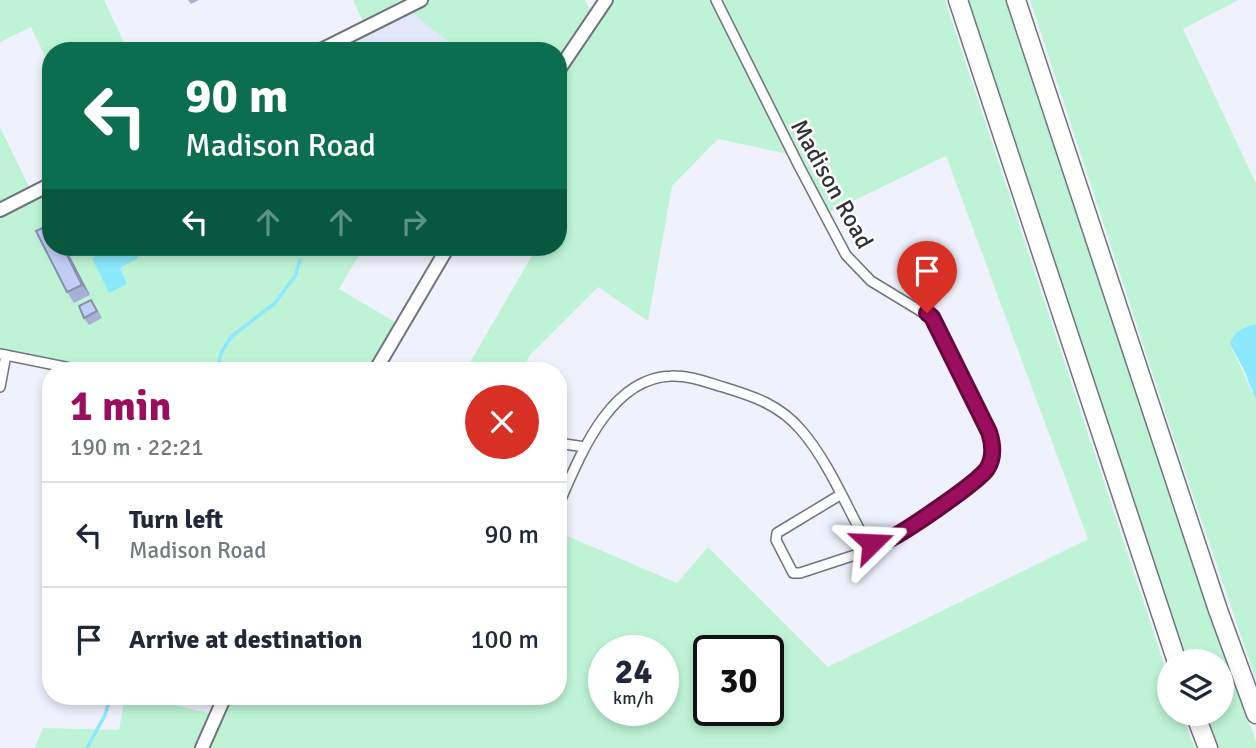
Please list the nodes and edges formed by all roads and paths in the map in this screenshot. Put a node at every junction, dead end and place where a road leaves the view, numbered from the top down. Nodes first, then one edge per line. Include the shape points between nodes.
1 (421, 0) edge
2 (606, 0) edge
3 (716, 0) edge
4 (958, 0) edge
5 (1016, 0) edge
6 (337, 42) edge
7 (567, 58) edge
8 (42, 188) edge
9 (0, 209) edge
10 (443, 256) edge
11 (3, 354) edge
12 (42, 362) edge
13 (380, 362) edge
14 (0, 387) edge
15 (567, 444) edge
16 (585, 447) junction
17 (567, 486) edge
18 (840, 495) junction
19 (883, 542) junction
20 (1173, 649) edge
21 (221, 705) edge
22 (1256, 714) edge
23 (1200, 726) edge
24 (202, 748) edge
25 (1208, 748) edge

1 - 6 street
2 - 7 street
3 - 19 street, Madison Road via 846,254 871,281 932,317 989,432 992,452 981,476
4 - 20 highway
5 - 22 highway
8 - 9 street
10 - 13 street
11 - 12 street
11 - 14 street
15 - 16 street
16 - 17 street
16 - 18 street via 617,401 633,388 657,378 693,378 778,408 816,449
18 - 19 street via 866,540
18 - 19 street, Madison Road via 777,533 776,540 793,573
21 - 24 street
23 - 25 highway

